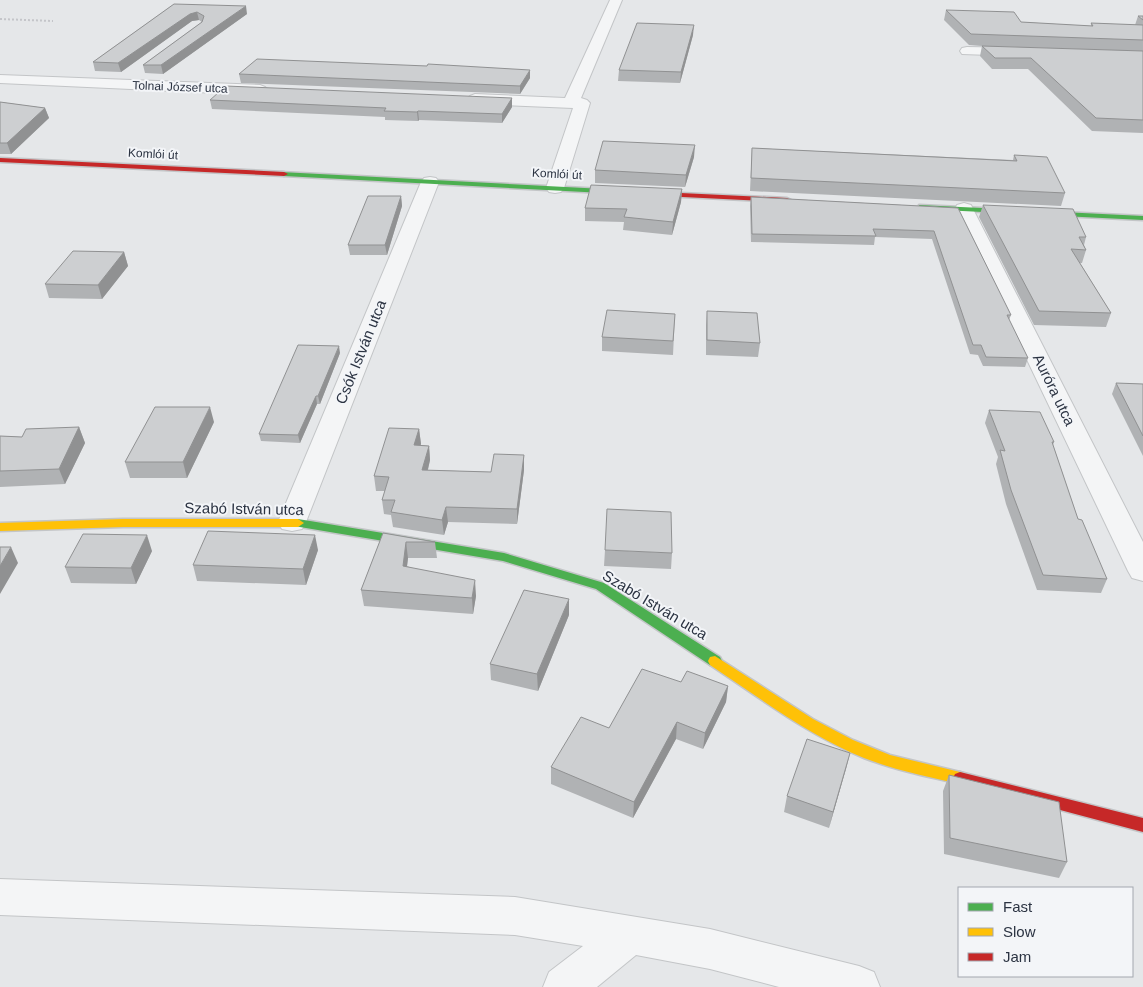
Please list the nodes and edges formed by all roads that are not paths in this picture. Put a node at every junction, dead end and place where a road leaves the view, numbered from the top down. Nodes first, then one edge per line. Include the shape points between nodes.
1 (616, 0) edge
2 (967, 51) edge
3 (1035, 53) edge
4 (139, 68) dead end
5 (0, 79) edge
6 (116, 84) junction
7 (277, 91) edge
8 (463, 98) edge
9 (571, 103) junction
10 (0, 160) edge
11 (430, 182) junction
12 (556, 188) junction
13 (795, 200) edge
14 (914, 206) edge
15 (964, 209) junction
16 (1143, 218) edge
17 (292, 522) junction
18 (0, 527) edge
19 (1143, 571) edge
20 (1143, 824) edge
21 (0, 897) edge
22 (630, 934) junction
23 (564, 987) edge
24 (859, 987) edge

1 - 9 street
2 - 3 street
4 - 6 street
5 - 6 street, Tolnai József utca
6 - 7 street, Tolnai József utca
8 - 9 street
9 - 12 street via 582,103
10 - 11 main road, Komlói út
11 - 12 main road, Komlói út
11 - 17 street, Csók István utca
12 - 13 main road, Komlói út
14 - 15 main road
15 - 16 main road
15 - 19 street, Auróra utca
17 - 18 main road, Szabó István utca
17 - 20 main road, Szabó István utca via 504,557 600,586 824,732 868,753 918,769
21 - 22 street via 515,916
22 - 23 street
22 - 24 street via 710,949

